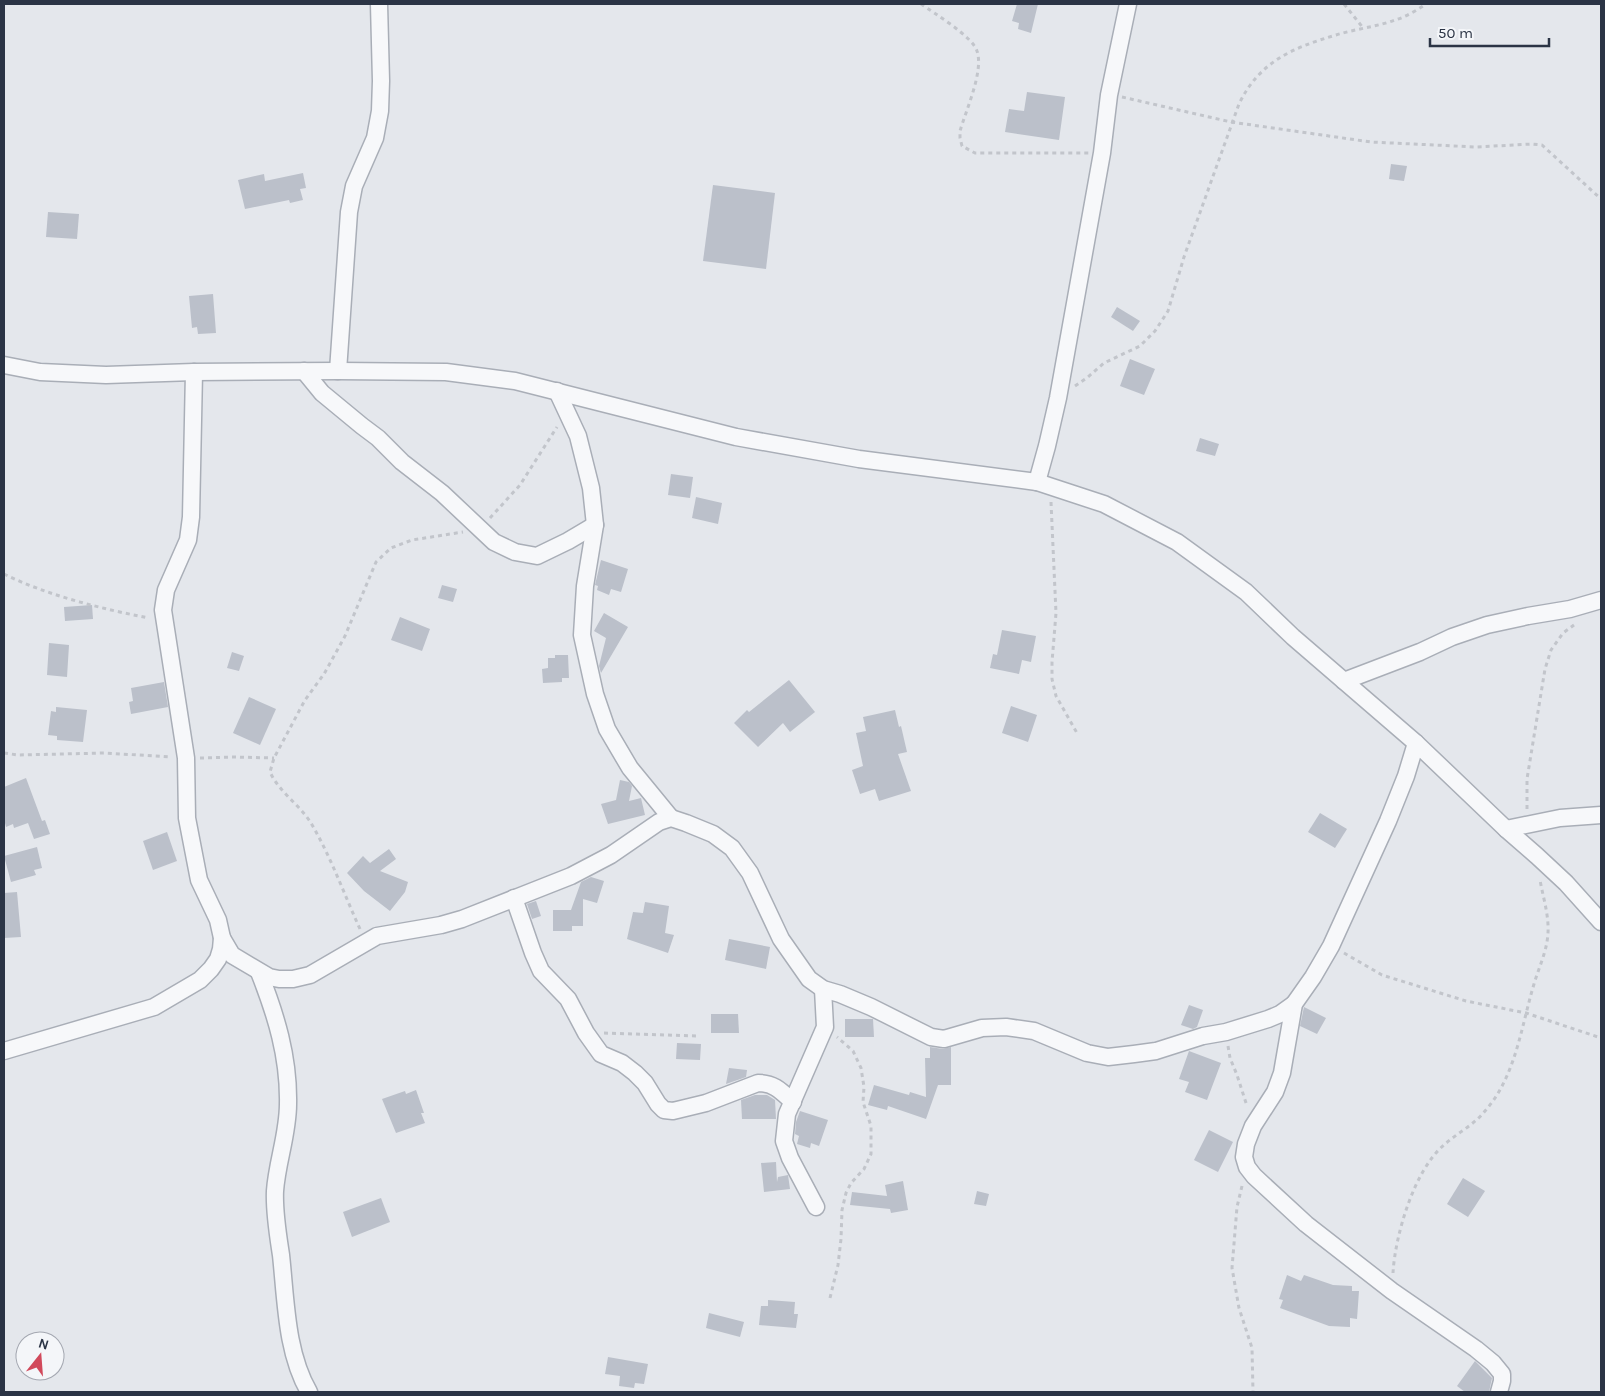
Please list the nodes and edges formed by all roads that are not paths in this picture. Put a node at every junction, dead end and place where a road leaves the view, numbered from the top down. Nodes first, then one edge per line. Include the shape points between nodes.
1 (379, 4) edge
2 (1128, 4) edge
3 (4, 365) edge
4 (304, 371) junction
5 (338, 371) junction
6 (194, 372) junction
7 (556, 391) junction
8 (1041, 483) junction
9 (595, 525) junction
10 (1601, 600) edge
11 (1344, 681) junction
12 (1416, 742) junction
13 (1601, 815) edge
14 (670, 818) junction
15 (1506, 830) junction
16 (514, 898) junction
17 (1601, 922) edge
18 (222, 938) junction
19 (259, 972) junction
20 (823, 989) junction
21 (1294, 1004) junction
22 (4, 1052) edge
23 (793, 1102) junction
24 (816, 1207) dead end
25 (309, 1392) edge
26 (1499, 1392) edge

1 - 5 street via 380,111 375,138 354,186 349,212
2 - 8 street via 1109,94 1102,152
3 - 6 street via 40,372 106,375
4 - 5 street
4 - 6 street
4 - 9 street via 322,392 442,493 494,542 515,552 537,556
5 - 7 street via 446,372 515,380
6 - 18 street via 191,517 188,540 166,590 163,610 186,758 187,818 199,880 218,920
7 - 8 street via 736,437 859,459
7 - 9 street via 578,436 592,488
8 - 11 street via 1104,504 1176,542 1246,592
9 - 14 street via 585,586 582,635 595,694 607,729 630,768
10 - 11 street via 1570,610 1487,625
11 - 12 street
12 - 15 street
12 - 21 street via 1388,821 1331,946
13 - 15 street via 1560,818
14 - 16 street via 571,876
14 - 20 street via 713,834 732,848 750,873 781,939 809,979
15 - 17 street via 1566,883
16 - 19 street via 462,919 386,933 365,941 310,976 279,980
16 - 23 street via 541,971 568,999 601,1054 635,1073 664,1110 706,1103 758,1083 776,1086
18 - 19 street via 232,955
18 - 22 street via 218,959 211,970 200,980 154,1006
19 - 25 street via 275,1014 286,1062 288,1105 275,1192 288,1321 295,1360
20 - 21 street via 872,1007 931,1038 944,1039 982,1028 1006,1027 1034,1031 1088,1053 1108,1057 1156,1050 1226,1032 1268,1019
20 - 23 street via 825,1027
21 - 26 street via 1282,1073 1276,1092 1253,1126 1246,1144 1244,1157 1247,1167 1306,1224 1392,1292 1493,1363 1502,1374
23 - 24 street via 787,1114 784,1140

